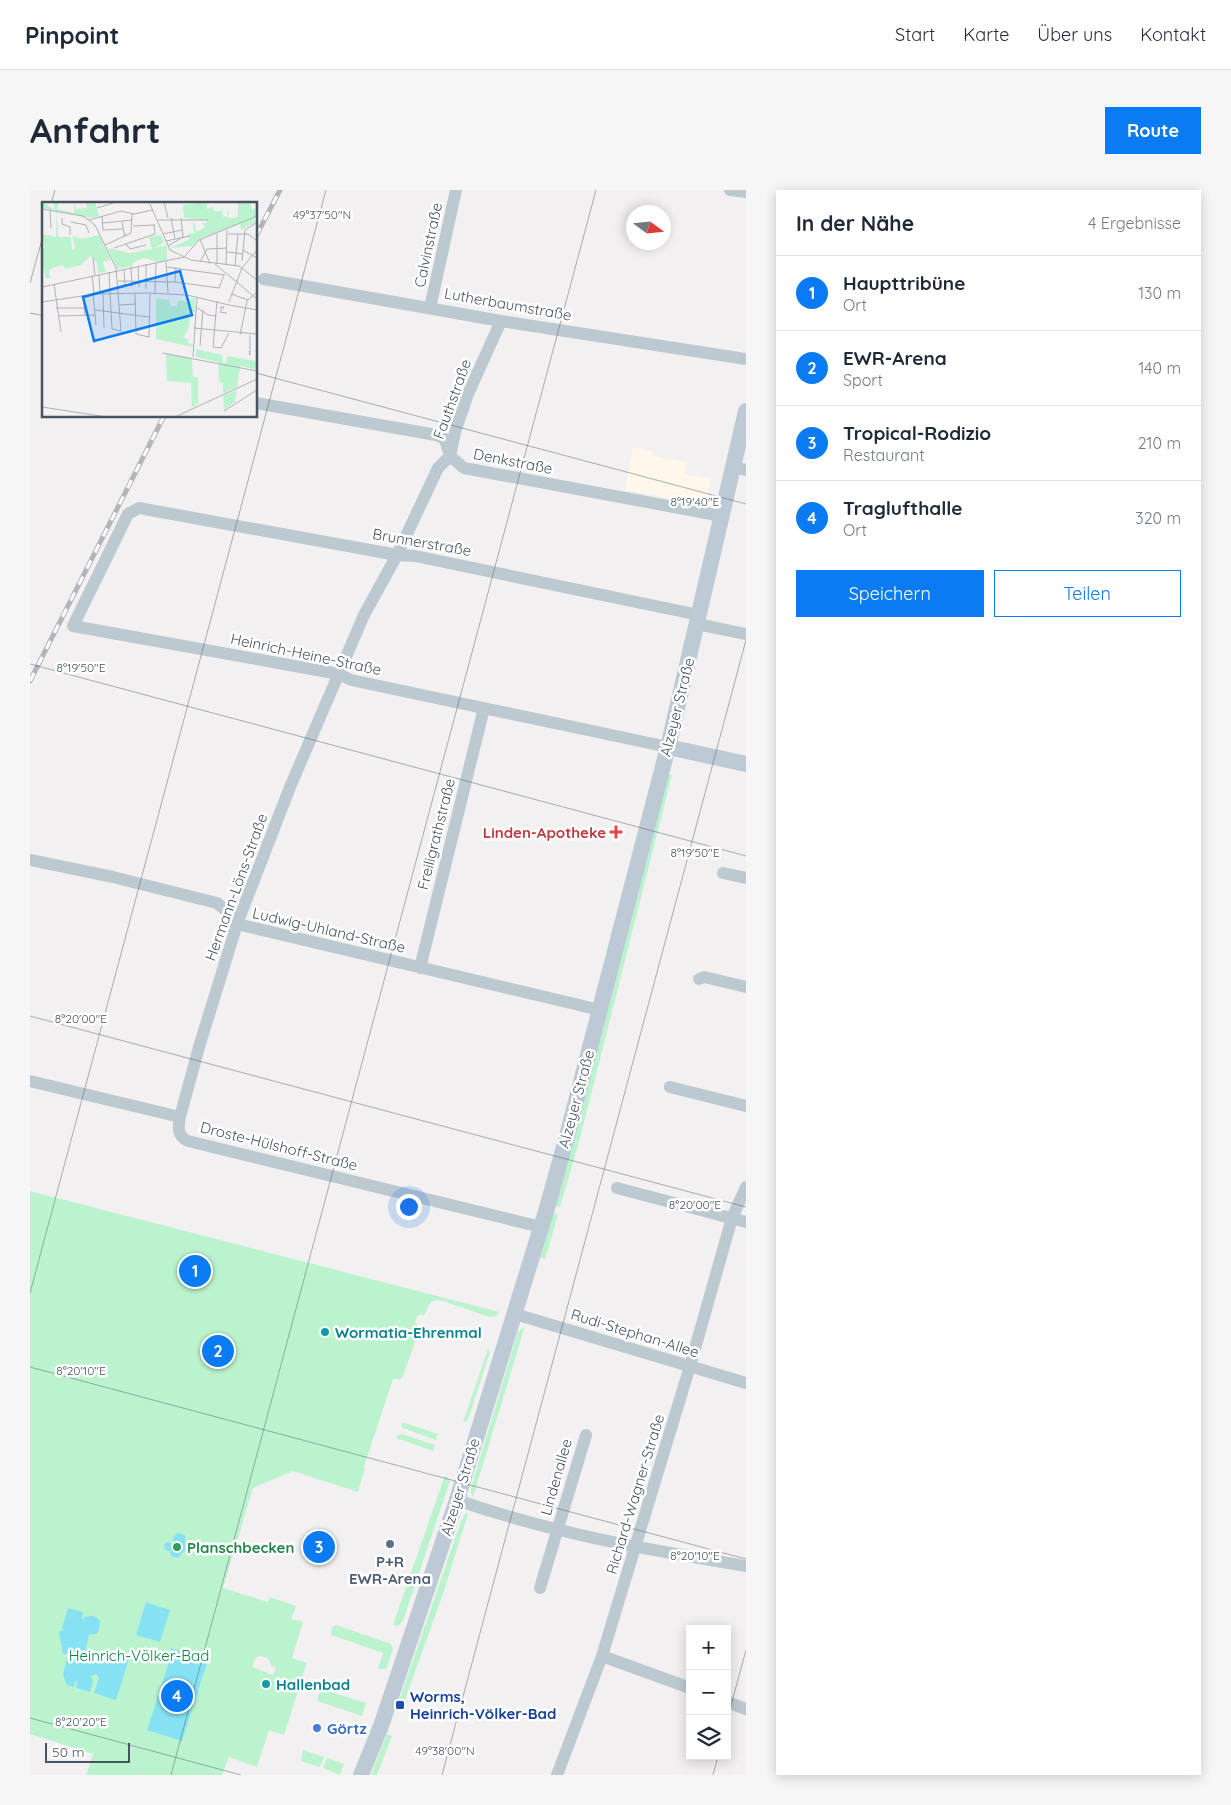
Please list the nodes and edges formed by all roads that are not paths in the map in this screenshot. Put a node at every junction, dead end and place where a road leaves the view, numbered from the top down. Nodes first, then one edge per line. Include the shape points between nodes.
1 (456, 190) edge
2 (730, 190) edge
3 (746, 192) edge
4 (264, 279) dead end
5 (430, 308) junction
6 (501, 321) junction
7 (746, 360) edge
8 (258, 403) edge
9 (746, 411) edge
10 (450, 456) junction
11 (739, 468) edge
12 (139, 508) joint
13 (722, 516) junction
14 (397, 555) junction
15 (698, 620) junction
16 (746, 634) edge
17 (339, 674) junction
18 (484, 708) junction
19 (668, 747) junction
20 (746, 764) edge
21 (30, 860) edge
22 (724, 873) dead end
23 (746, 878) edge
24 (237, 924) junction
25 (420, 968) junction
26 (699, 979) dead end
27 (746, 987) edge
28 (600, 1010) junction
29 (30, 1081) edge
30 (670, 1087) dead end
31 (746, 1106) edge
32 (180, 1117) junction
33 (746, 1187) edge
34 (617, 1188) dead end
35 (732, 1218) junction
36 (746, 1222) edge
37 (541, 1227) junction
38 (515, 1314) junction
39 (690, 1366) junction
40 (746, 1383) edge
41 (586, 1435) dead end
42 (458, 1500) junction
43 (558, 1529) junction
44 (636, 1548) junction
45 (746, 1566) edge
46 (540, 1588) dead end
47 (602, 1656) junction
48 (686, 1687) edge
49 (731, 1703) edge
50 (746, 1709) edge
51 (361, 1775) edge
52 (557, 1775) edge

1 - 5 street, Calvinstraße
2 - 3 street
4 - 5 street, Lutherbaumstraße
5 - 6 street, Lutherbaumstraße
6 - 7 street, Lutherbaumstraße
6 - 10 street, Fauthstraße via 468,394
8 - 10 street, Denkstraße via 436,435 445,439
9 - 11 street, Alzeyer Straße
10 - 13 street, Denkstraße via 464,468
10 - 14 street, Fauthstraße via 438,468
11 - 13 street, Alzeyer Straße
12 - 14 street, Brunnerstraße
12 - 17 street, Heinrich-Heine-Straße via 128,514 72,626
13 - 15 street, Alzeyer Straße
14 - 15 street, Brunnerstraße via 415,556
14 - 17 street, Fauthstraße via 364,615
15 - 16 street, Brunnerstraße
15 - 19 street, Alzeyer Straße
17 - 18 street, Heinrich-Heine-Straße via 351,680
17 - 24 street, Hermann-Löns-Straße via 290,787
18 - 19 street, Heinrich-Heine-Straße
18 - 25 street, Freiligrathstraße
19 - 20 street
19 - 28 street, Alzeyer Straße
21 - 24 street, Ludwig-Uhland-Straße via 217,903
22 - 23 street
24 - 25 street, Ludwig-Uhland-Straße
24 - 32 street, Hermann-Löns-Straße
25 - 28 street, Ludwig-Uhland-Straße
26 - 27 street via 704,977
28 - 37 street, Alzeyer Straße
29 - 32 street, Droste-Hülshoff-Straße
30 - 31 street
32 - 37 street, Droste-Hülshoff-Straße via 178,1131 188,1141
33 - 35 street, Richard-Wagner-Straße
34 - 35 street
35 - 36 street
35 - 39 street, Richard-Wagner-Straße
37 - 38 street, Alzeyer Straße
38 - 39 street, Rudi-Stephan-Allee
38 - 42 street, Alzeyer Straße
39 - 40 street, Rudi-Stephan-Allee
39 - 44 street, Richard-Wagner-Straße
41 - 43 street, Lindenallee
42 - 43 street, Lindenallee
42 - 51 street, Alzeyer Straße
43 - 44 street, Lindenallee
43 - 46 street, Lindenallee
44 - 45 street, Lindenallee
44 - 47 street, Richard-Wagner-Straße
47 - 48 street
47 - 52 street, Richard-Wagner-Straße
49 - 50 street

